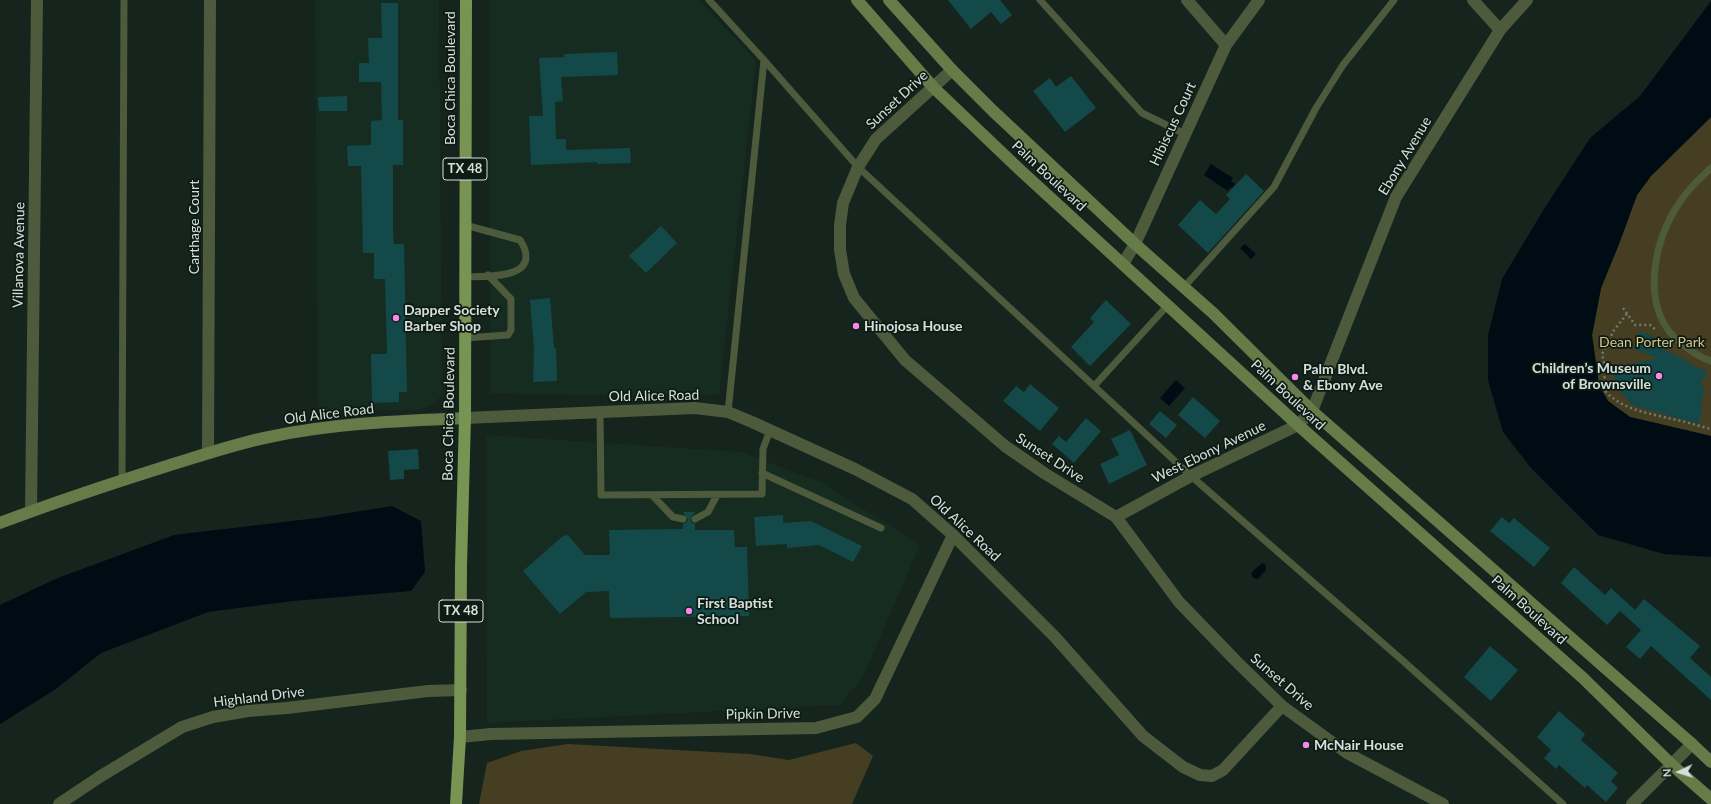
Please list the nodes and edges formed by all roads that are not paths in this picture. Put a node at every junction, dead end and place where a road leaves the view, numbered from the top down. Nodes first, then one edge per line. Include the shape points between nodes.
1 (37, 0) edge
2 (124, 0) edge
3 (210, 0) edge
4 (466, 0) edge
5 (709, 0) edge
6 (856, 0) edge
7 (889, 0) edge
8 (1040, 0) edge
9 (1187, 0) edge
10 (1258, 0) edge
11 (1394, 0) edge
12 (1473, 0) edge
13 (1527, 0) edge
14 (1500, 30) junction
15 (1226, 45) junction
16 (764, 60) junction
17 (952, 70) junction
18 (934, 87) junction
19 (1185, 134) junction
20 (858, 167) junction
21 (1711, 168) edge
22 (465, 225) junction
23 (1135, 244) junction
24 (1123, 264) junction
25 (488, 275) junction
26 (465, 277) junction
27 (1184, 288) junction
28 (1168, 305) junction
29 (465, 338) junction
30 (1711, 361) edge
31 (1095, 385) junction
32 (1312, 411) junction
33 (600, 412) junction
34 (728, 412) junction
35 (465, 418) junction
36 (1298, 425) junction
37 (770, 430) junction
38 (208, 453) junction
39 (762, 473) junction
40 (1191, 476) junction
41 (122, 480) junction
42 (652, 495) junction
43 (717, 495) junction
44 (31, 511) junction
45 (1116, 517) junction
46 (683, 519) dead end
47 (695, 519) dead end
48 (0, 524) edge
49 (881, 528) dead end
50 (953, 535) junction
51 (461, 690) junction
52 (1282, 706) junction
53 (460, 737) junction
54 (1692, 744) junction
55 (1711, 762) edge
56 (1672, 765) junction
57 (1711, 799) edge
58 (59, 804) edge
59 (456, 804) edge
60 (1443, 804) edge
61 (1563, 804) edge
62 (1632, 804) edge

1 - 44 street, Villanova Avenue
2 - 41 lane
3 - 38 street, Carthage Court
4 - 22 main road, Boca Chica Boulevard / TX 48
5 - 16 lane
6 - 18 main road, Palm Boulevard
7 - 17 main road, Palm Boulevard
8 - 19 lane via 1142,113
9 - 15 street
10 - 15 street, Hibiscus Court
11 - 27 lane via 1343,65 1316,108 1274,187
12 - 14 street
13 - 14 street, Ebony Avenue
14 - 32 street, Ebony Avenue via 1396,197
15 - 19 street, Hibiscus Court
16 - 20 lane
16 - 34 lane
17 - 18 street, Sunset Drive
17 - 23 main road, Palm Boulevard
18 - 20 street, Sunset Drive via 876,139
18 - 24 main road, Palm Boulevard
19 - 23 street, Hibiscus Court
20 - 31 lane
20 - 45 street, Sunset Drive via 843,203 840,225 840,250 844,274 854,298 905,360 1005,446
21 - 30 lane via 1680,201 1669,220 1662,237 1655,279 1655,300 1661,319 1672,336 1704,359
22 - 25 lane via 520,240 524,246 526,261 522,268 513,273
22 - 26 main road, Boca Chica Boulevard / TX 48
23 - 24 street, Hibiscus Court
23 - 27 main road, Palm Boulevard
24 - 28 main road, Palm Boulevard
25 - 26 lane
25 - 29 lane via 511,299 511,330 508,335
26 - 29 main road, Boca Chica Boulevard / TX 48
27 - 32 main road, Palm Boulevard via 1214,313
28 - 31 lane
28 - 36 main road, Palm Boulevard
29 - 35 main road, Boca Chica Boulevard / TX 48
31 - 40 lane
32 - 36 street, West Ebony Avenue
32 - 54 main road, Palm Boulevard
33 - 34 street, Old Alice Road via 695,408
33 - 35 street, Old Alice Road
33 - 42 lane via 601,495
34 - 37 street, Old Alice Road
35 - 38 main road, Old Alice Road via 388,421 312,430 269,437
35 - 51 main road, Boca Chica Boulevard / TX 48
36 - 40 street, West Ebony Avenue
36 - 56 main road, Palm Boulevard via 1583,678
37 - 39 lane via 763,449
37 - 50 street, Old Alice Road via 855,469 912,499
38 - 41 main road, Old Alice Road
39 - 43 lane via 762,494
39 - 49 lane
40 - 45 street, West Ebony Avenue
40 - 61 lane
41 - 44 main road, Old Alice Road
42 - 43 lane
42 - 46 lane via 673,517
43 - 47 lane via 708,512
44 - 48 main road, Old Alice Road
45 - 52 street, Sunset Drive via 1179,602
50 - 52 street, Old Alice Road via 1055,637 1142,736 1183,768 1200,775 1212,776 1223,770
50 - 53 street, Pipkin Drive via 875,699 857,717 816,728 491,734
51 - 53 main road, Boca Chica Boulevard / TX 48
51 - 58 street, Highland Drive via 428,691 213,717 182,727
52 - 60 street, Sunset Drive via 1347,754
53 - 59 main road, Boca Chica Boulevard / TX 48
54 - 55 main road, Palm Boulevard
54 - 56 street
56 - 57 main road, Palm Boulevard
56 - 62 street

